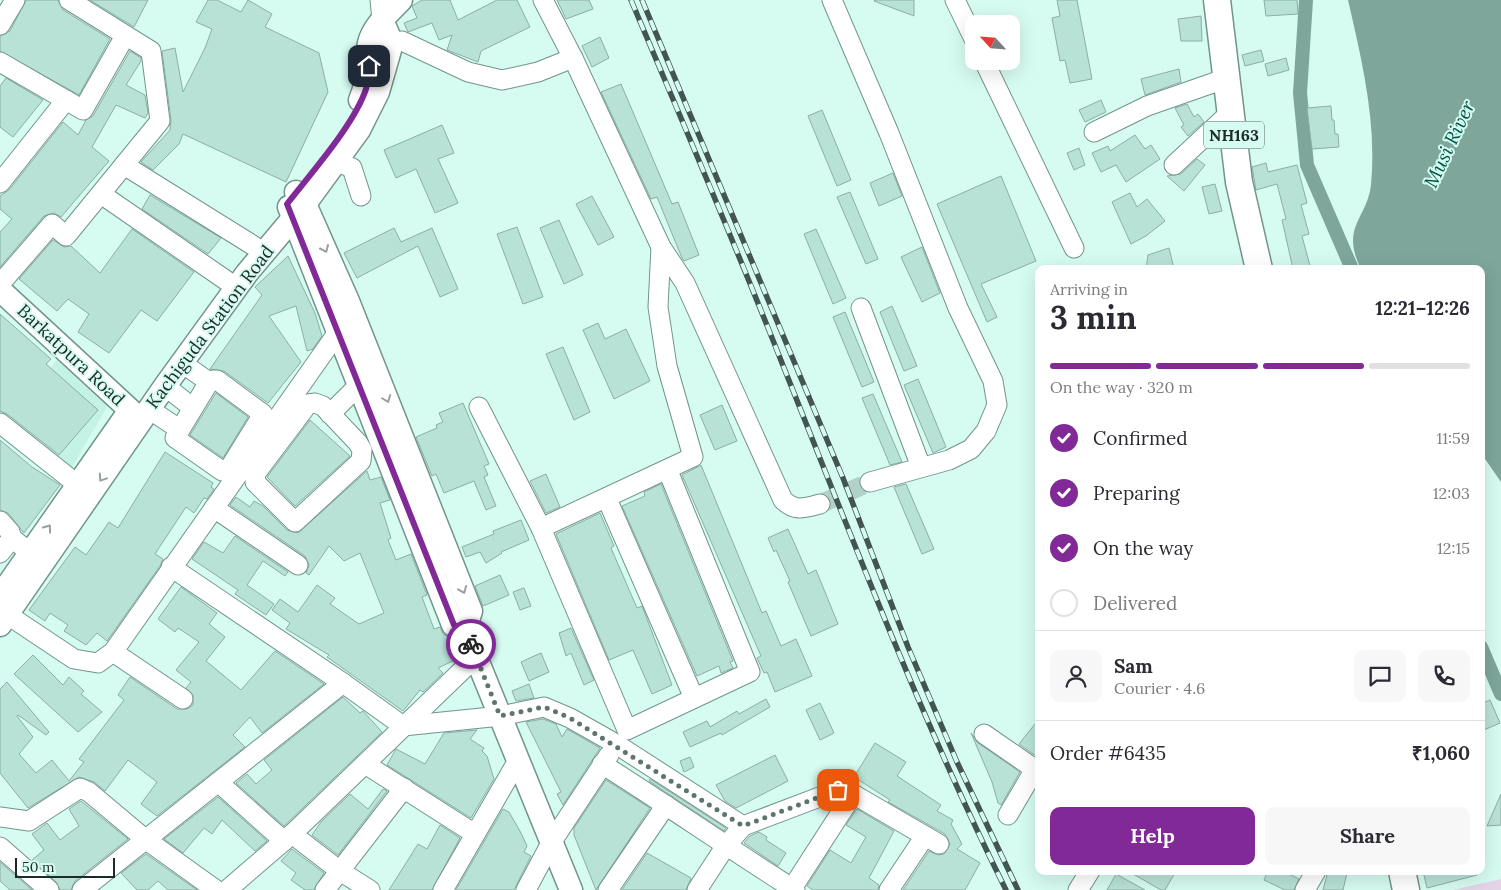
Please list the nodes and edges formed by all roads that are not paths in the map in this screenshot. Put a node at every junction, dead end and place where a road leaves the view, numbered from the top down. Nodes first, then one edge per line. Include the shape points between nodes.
1 (15, 0) edge
2 (69, 0) edge
3 (402, 0) edge
4 (543, 0) edge
5 (832, 0) edge
6 (955, 0) edge
7 (1217, 0) edge
8 (381, 10) edge
9 (965, 21) edge
10 (0, 25) edge
11 (125, 36) junction
12 (369, 42) junction
13 (392, 43) junction
14 (573, 58) junction
15 (0, 62) edge
16 (988, 70) edge
17 (1227, 78) junction
18 (66, 100) junction
19 (1231, 112) junction
20 (1094, 132) dead end
21 (338, 162) junction
22 (124, 165) junction
23 (1174, 165) dead end
24 (0, 183) edge
25 (101, 194) junction
26 (361, 196) dead end
27 (296, 204) junction
28 (661, 247) junction
29 (261, 248) junction
30 (1074, 248) dead end
31 (307, 251) junction
32 (1257, 265) edge
33 (227, 280) junction
34 (0, 284) edge
35 (0, 290) edge
36 (861, 308) dead end
37 (338, 332) junction
38 (182, 363) junction
39 (209, 382) junction
40 (359, 384) junction
41 (165, 386) junction
42 (479, 407) dead end
43 (193, 408) junction
44 (140, 413) junction
45 (330, 414) junction
46 (0, 423) edge
47 (376, 428) junction
48 (179, 429) junction
49 (358, 443) junction
50 (922, 467) junction
51 (668, 471) junction
52 (870, 482) tunnel mouth
53 (78, 485) junction
54 (607, 499) junction
55 (820, 504) tunnel mouth
56 (214, 508) junction
57 (0, 522) edge
58 (541, 528) junction
59 (12, 538) junction
60 (0, 553) edge
61 (30, 553) junction
62 (298, 565) dead end
63 (171, 567) junction
64 (3, 600) edge
65 (465, 630) junction
66 (113, 652) junction
67 (476, 657) junction
68 (343, 683) junction
69 (694, 698) junction
70 (183, 699) dead end
71 (500, 716) junction
72 (403, 726) junction
73 (984, 734) dead end
74 (616, 744) junction
75 (517, 762) junction
76 (365, 764) junction
77 (602, 764) junction
78 (1035, 769) edge
79 (1035, 773) edge
80 (218, 782) junction
81 (404, 788) junction
82 (853, 794) junction
83 (666, 805) junction
84 (1008, 815) dead end
85 (0, 817) edge
86 (743, 826) junction
87 (475, 834) junction
88 (288, 837) junction
89 (145, 839) junction
90 (551, 843) junction
91 (0, 847) edge
92 (725, 847) junction
93 (340, 872) junction
94 (1087, 875) edge
95 (1314, 875) edge
96 (1403, 875) edge
97 (793, 889) edge
98 (49, 890) edge
99 (82, 890) edge
100 (216, 890) edge
101 (228, 890) edge
102 (325, 890) edge
103 (370, 890) edge
104 (443, 890) edge
105 (526, 890) edge
106 (571, 890) edge
107 (608, 890) edge
108 (697, 890) edge
109 (889, 890) edge
110 (1078, 890) edge
111 (1305, 890) edge
112 (1406, 890) edge

1 - 10 street
2 - 11 street
3 - 8 main road, Kachiguda Station Road
4 - 14 street
5 - 50 street via 958,308 993,380 997,405 986,431 971,450
6 - 9 street
7 - 17 highway, NH163
8 - 12 main road, Kachiguda Station Road
8 - 13 main road
11 - 18 street via 83,110
11 - 22 street via 151,51 160,121
12 - 13 street
12 - 27 main road, Kachiguda Station Road via 366,88
13 - 14 street via 402,41 468,72 502,80 538,72
13 - 21 main road, Kachiguda Station Road via 371,110
14 - 28 street
15 - 18 street
16 - 30 street
17 - 19 highway, NH163
17 - 20 street via 1147,106
18 - 24 street
19 - 23 street
19 - 32 highway, NH163 via 1239,182
21 - 26 street via 352,168
21 - 27 main road, Kachiguda Station Road
22 - 25 street
22 - 29 street
25 - 33 street
25 - 34 street via 66,236 52,224
27 - 29 main road, Kachiguda Station Road
27 - 31 main road
27 -> 65 main road via 348,301 471,611
28 - 51 street via 658,307 667,366 693,457
28 - 55 street via 685,283 782,500 790,507 800,509
29 - 31 main road via 280,245
29 - 33 main road, Kachiguda Station Road
29 - 38 main road, Kachiguda Station Road
31 - 37 main road
33 - 44 main road, Kachiguda Station Road
35 - 44 main road, Barkatpura Road
36 - 50 street
37 - 40 main road
37 - 56 street
38 - 39 street
38 - 41 main road, Kachiguda Station Road
39 - 43 street
39 - 48 street via 217,380 263,414 229,468 222,471 176,441 175,434
40 - 45 street
40 - 47 main road
41 - 43 street
41 - 44 main road, Kachiguda Station Road
42 - 58 street
43 - 48 street
44 - 48 street
44 - 53 main road, Kachiguda Station Road
44 -> 64 main road, Kachiguda Station Road
45 - 49 street
45 - 49 street via 322,406 308,404 259,465 255,482 295,522 361,462 362,450
46 - 53 street
47 - 49 street
47 - 65 main road via 454,625
50 - 52 street
51 - 54 street
51 - 69 street via 750,672
61 -> 53 main road, Kachiguda Station Road
54 - 58 street
54 - 69 street
56 - 62 street
56 - 63 street
57 - 59 street
58 - 69 street via 627,730
59 - 60 street
59 - 61 street
61 - 64 main road, Kachiguda Station Road
63 - 66 street
63 - 68 street
64 - 66 street via 74,660 98,663
65 - 67 main road
66 - 70 street
67 - 71 main road
67 - 72 street
68 - 72 street
68 - 80 street
71 - 72 street
71 - 74 street via 544,707
71 - 75 main road
72 - 76 street
73 - 78 street
74 - 77 street
74 - 86 street
75 - 87 street
75 - 90 main road
76 - 81 street
76 - 88 street
77 - 83 street
77 - 90 street
79 - 84 street
80 - 88 street
80 - 89 street
81 - 87 street
81 - 93 street
82 - 86 street via 838,790
82 - 97 street
82 - 109 street via 932,840
83 - 92 street
83 - 107 street
85 - 89 street via 29,820 80,788
86 - 92 street
87 - 104 street
88 - 93 street
88 - 101 street
89 - 99 street
89 - 100 street
90 - 105 street
90 - 106 main road
91 - 98 street
92 - 97 street
92 - 108 street
93 - 102 street
93 - 103 street
94 - 110 street
95 - 111 street
96 - 112 highway

